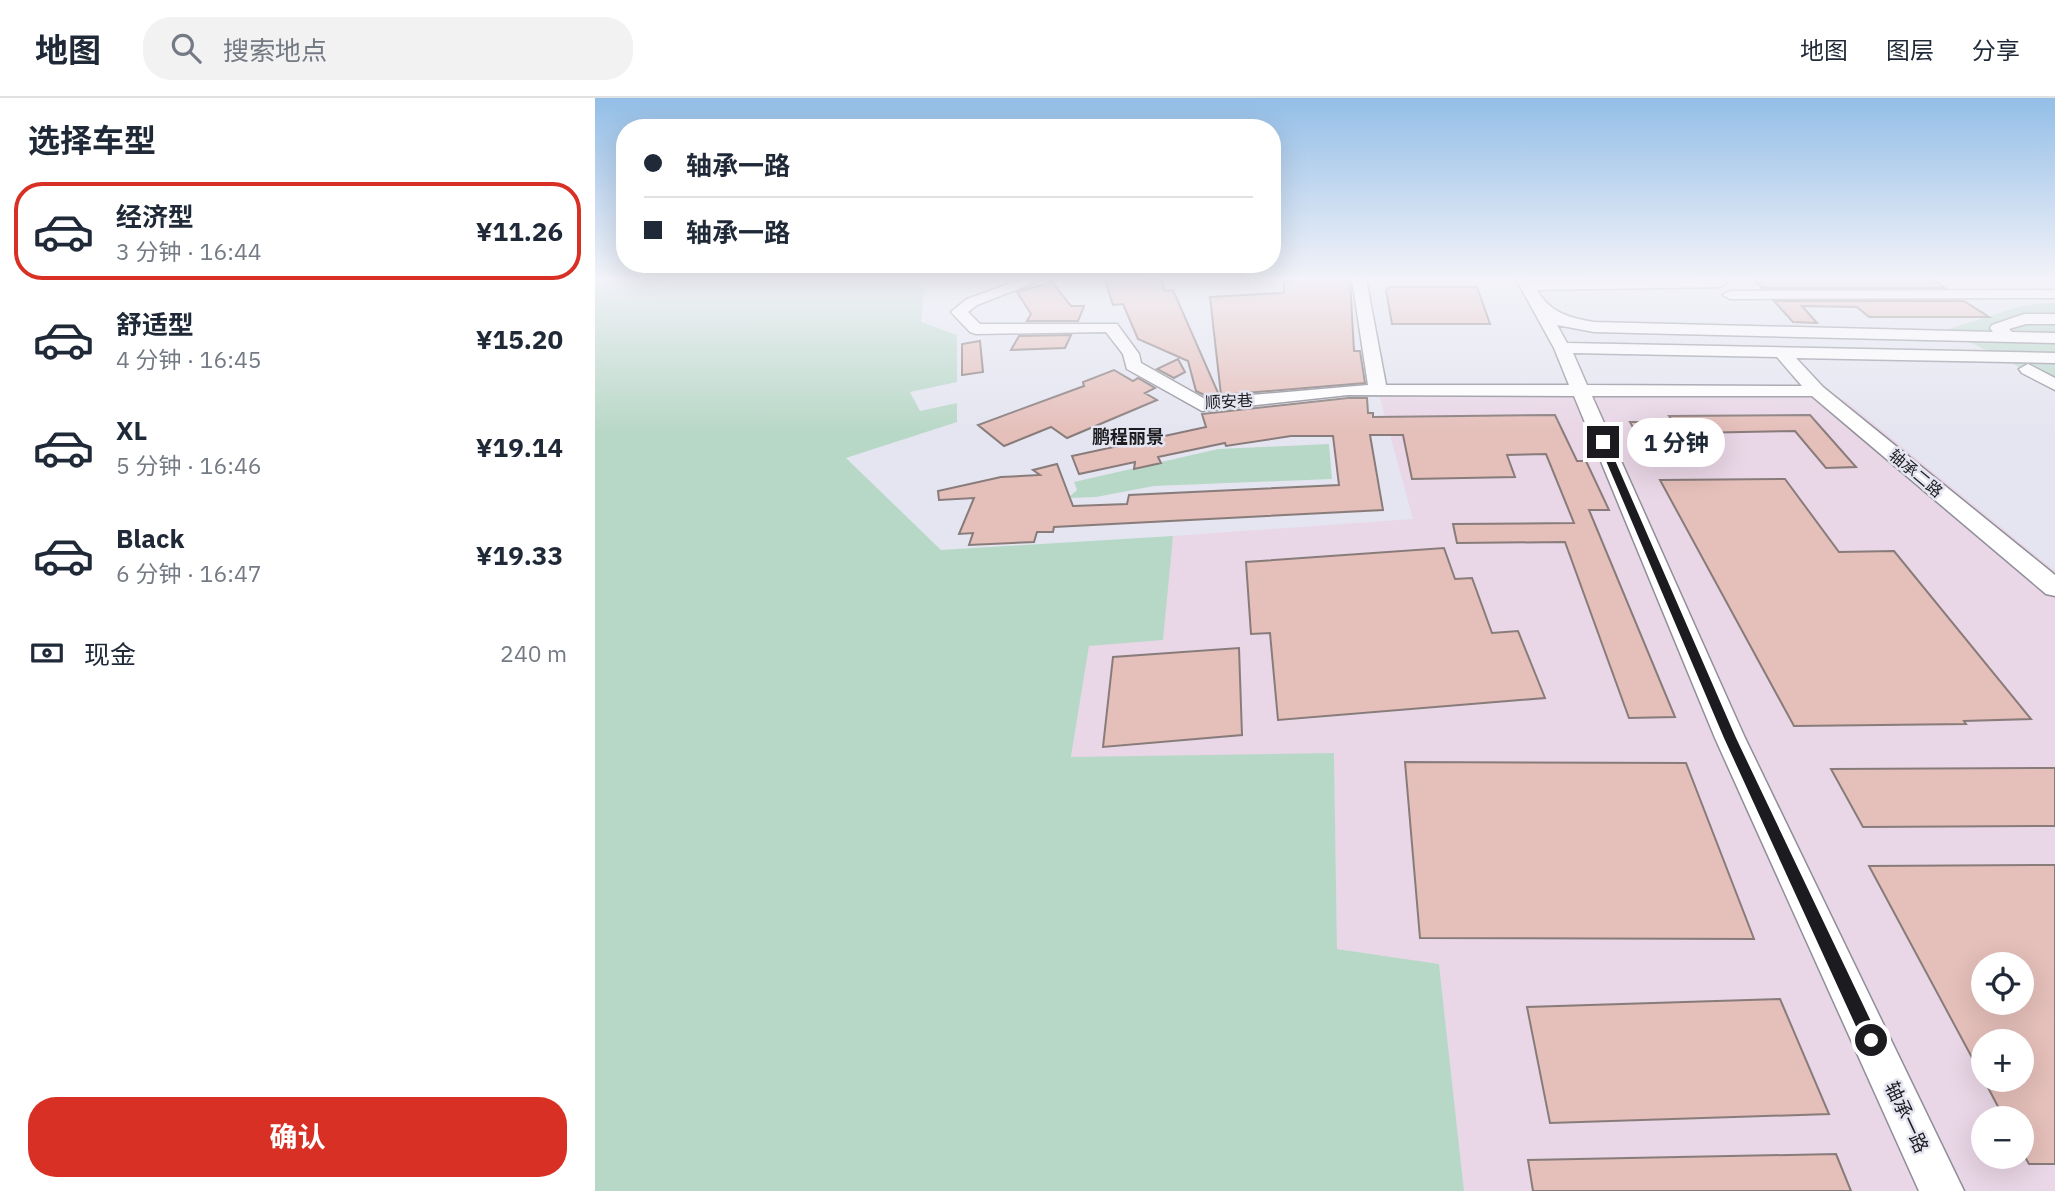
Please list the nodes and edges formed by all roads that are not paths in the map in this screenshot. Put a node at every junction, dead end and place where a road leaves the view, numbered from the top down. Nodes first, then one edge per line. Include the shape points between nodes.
1 (1113, 330) edge
2 (1368, 330) edge
3 (1553, 330) edge
4 (1624, 330) edge
5 (1762, 330) edge
6 (2000, 330) edge
7 (2010, 338) junction
8 (2055, 338) edge
9 (1559, 341) junction
10 (1776, 346) junction
11 (2055, 347) edge
12 (2054, 371) edge
13 (1578, 386) junction
14 (1378, 391) junction
15 (1817, 391) junction
16 (2055, 588) edge
17 (1942, 1191) edge

1 - 14 street, 顺安巷 via 1131,354 1133,365 1202,405
2 - 14 street
3 - 9 street, 轴承一路
4 - 10 street
5 - 10 street, 轴承二路
6 - 7 street
7 - 8 street
7 - 10 street
9 - 10 street
9 - 13 street, 轴承一路
10 - 11 street
10 - 12 street
10 - 12 street via 1922,363
10 - 13 street via 1613,356 1592,364
10 - 15 street, 轴承二路
13 - 14 street, 顺安巷
13 - 15 street, 顺安巷
13 - 17 street, 轴承一路 via 1730,738
15 - 16 street, 轴承二路

